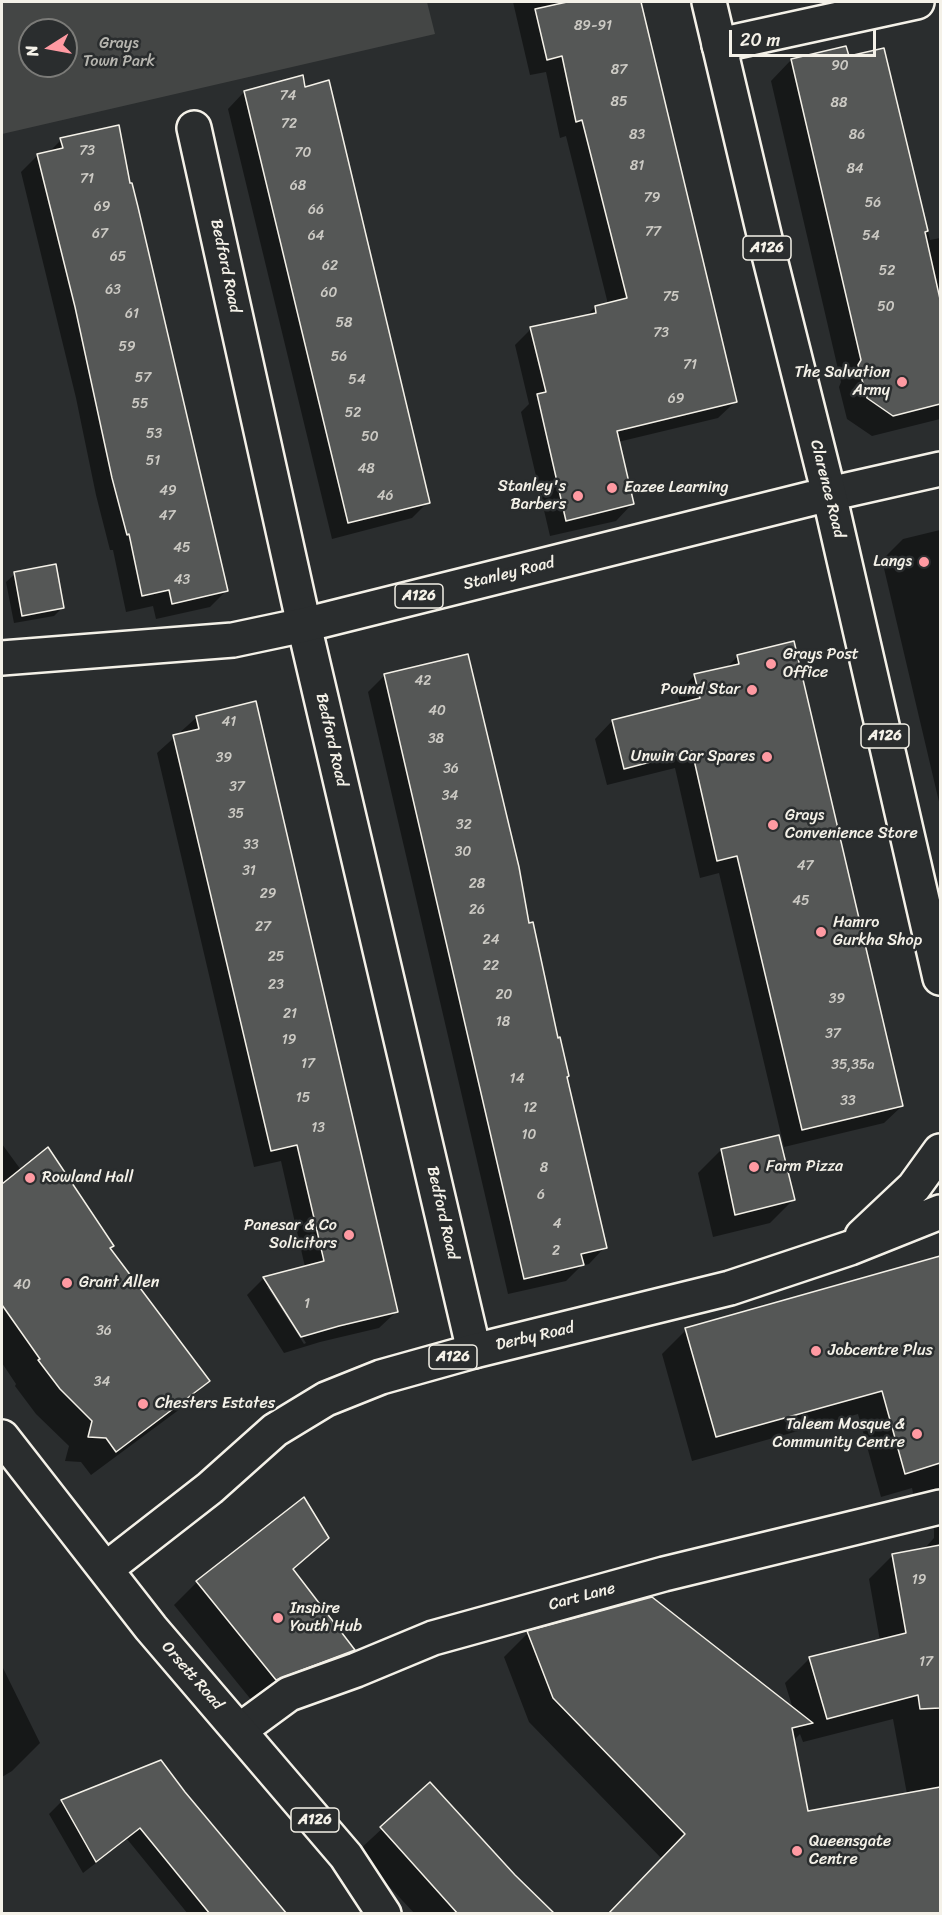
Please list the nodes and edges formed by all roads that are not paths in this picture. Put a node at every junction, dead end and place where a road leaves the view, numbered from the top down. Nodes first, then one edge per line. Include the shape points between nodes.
1 (708, 2) edge
2 (917, 2) edge
3 (719, 45) junction
4 (194, 128) dead end
5 (940, 470) edge
6 (829, 494) junction
7 (304, 625) junction
8 (2, 658) edge
9 (940, 978) edge
10 (940, 1151) edge
11 (940, 1212) edge
12 (850, 1248) junction
13 (474, 1351) junction
14 (2, 1437) edge
15 (940, 1507) edge
16 (106, 1569) junction
17 (240, 1730) junction
18 (384, 1914) edge

1 - 3 main road, Clarence Road / A126
2 - 3 main road
3 - 6 main road, Clarence Road / A126
4 - 7 main road, Bedford Road
5 - 6 main road, Stanley Road
6 - 7 main road, Stanley Road / A126
6 - 9 main road, Clarence Road / A126
7 - 8 main road, Stanley Road / A126 via 233,640
7 - 13 main road, Bedford Road
10 - 12 main road, A126 via 914,1187
11 - 12 main road, Derby Road
12 - 13 main road, Derby Road / A126 via 730,1288
13 - 16 main road, Derby Road / A126 via 381,1377 326,1399 275,1430 210,1488
14 - 16 main road, Orsett Road / A126
15 - 17 main road, Cart Lane via 664,1574 433,1638 289,1694
16 - 17 main road, Orsett Road / A126 via 151,1628
17 - 18 main road, Orsett Road / A126 via 346,1856

